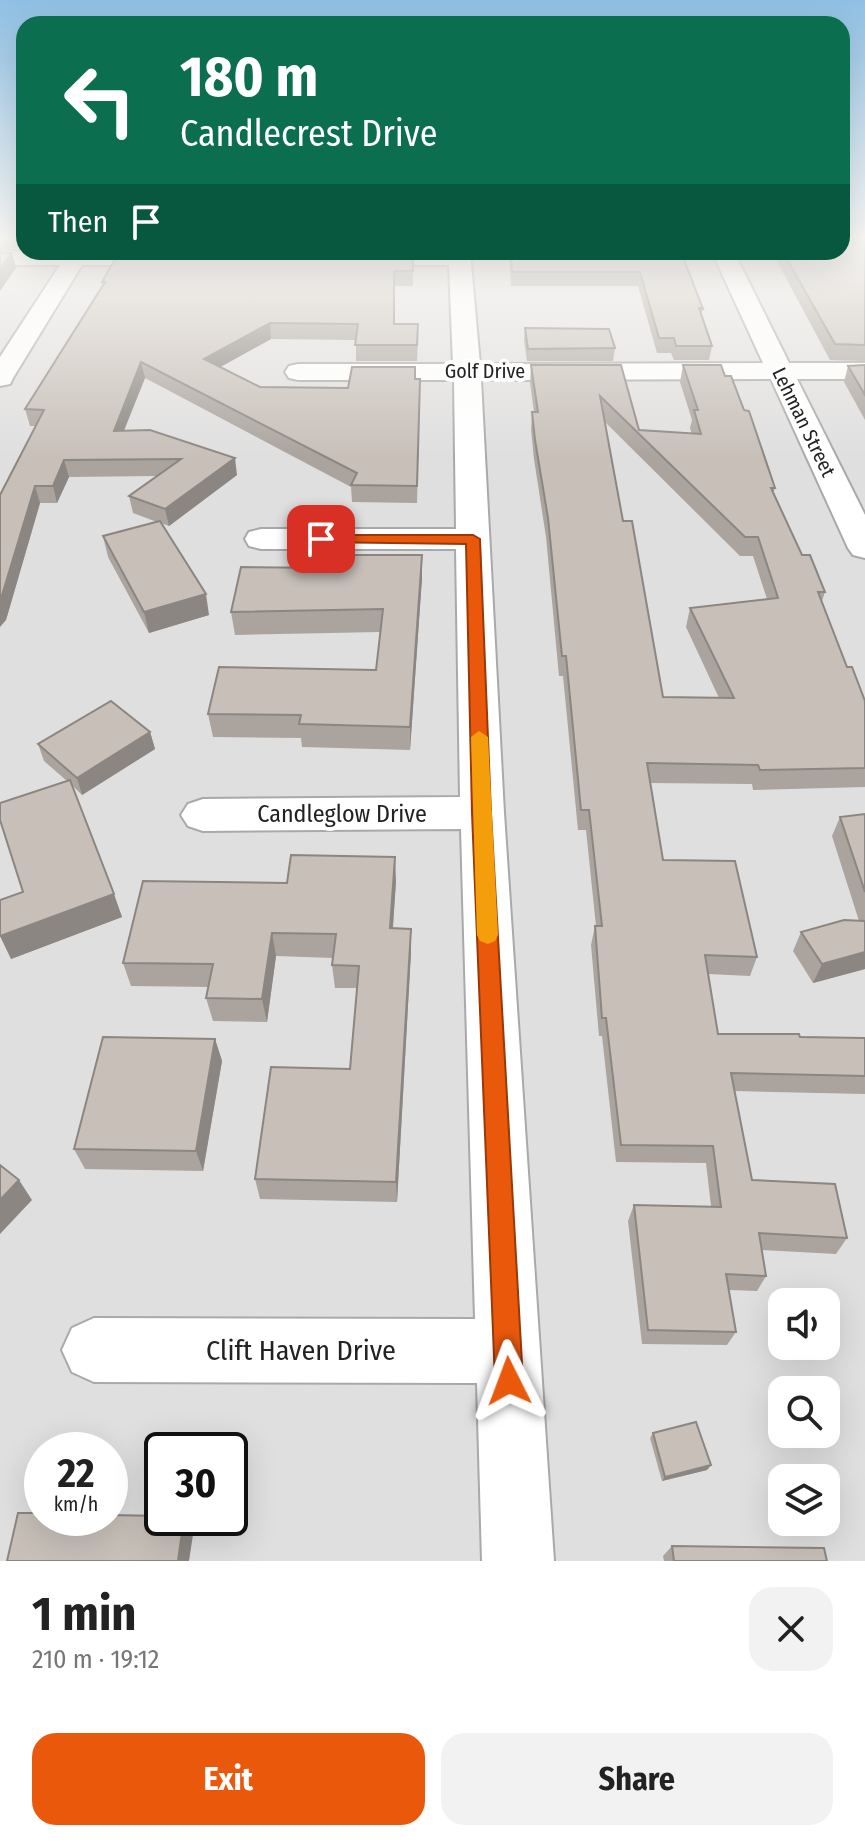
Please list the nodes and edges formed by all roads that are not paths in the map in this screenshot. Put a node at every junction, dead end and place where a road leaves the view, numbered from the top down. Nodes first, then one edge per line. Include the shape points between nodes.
1 (42, 312) edge
2 (463, 312) edge
3 (752, 312) edge
4 (780, 370) junction
5 (467, 371) junction
6 (865, 371) edge
7 (298, 372) dead end
8 (0, 378) edge
9 (261, 539) dead end
10 (473, 539) junction
11 (865, 548) edge
12 (482, 813) junction
13 (203, 815) dead end
14 (94, 1350) dead end
15 (508, 1351) junction
16 (518, 1561) edge

1 - 8 street
2 - 5 street
3 - 4 street, Lehman Street
4 - 5 street, Golf Drive
4 - 6 street, Golf Drive
4 - 11 street, Lehman Street
5 - 7 street, Golf Drive
5 - 10 street
9 - 10 street
10 - 12 street
12 - 13 street, Candleglow Drive
12 - 15 street
14 - 15 street, Clift Haven Drive
15 - 16 street

